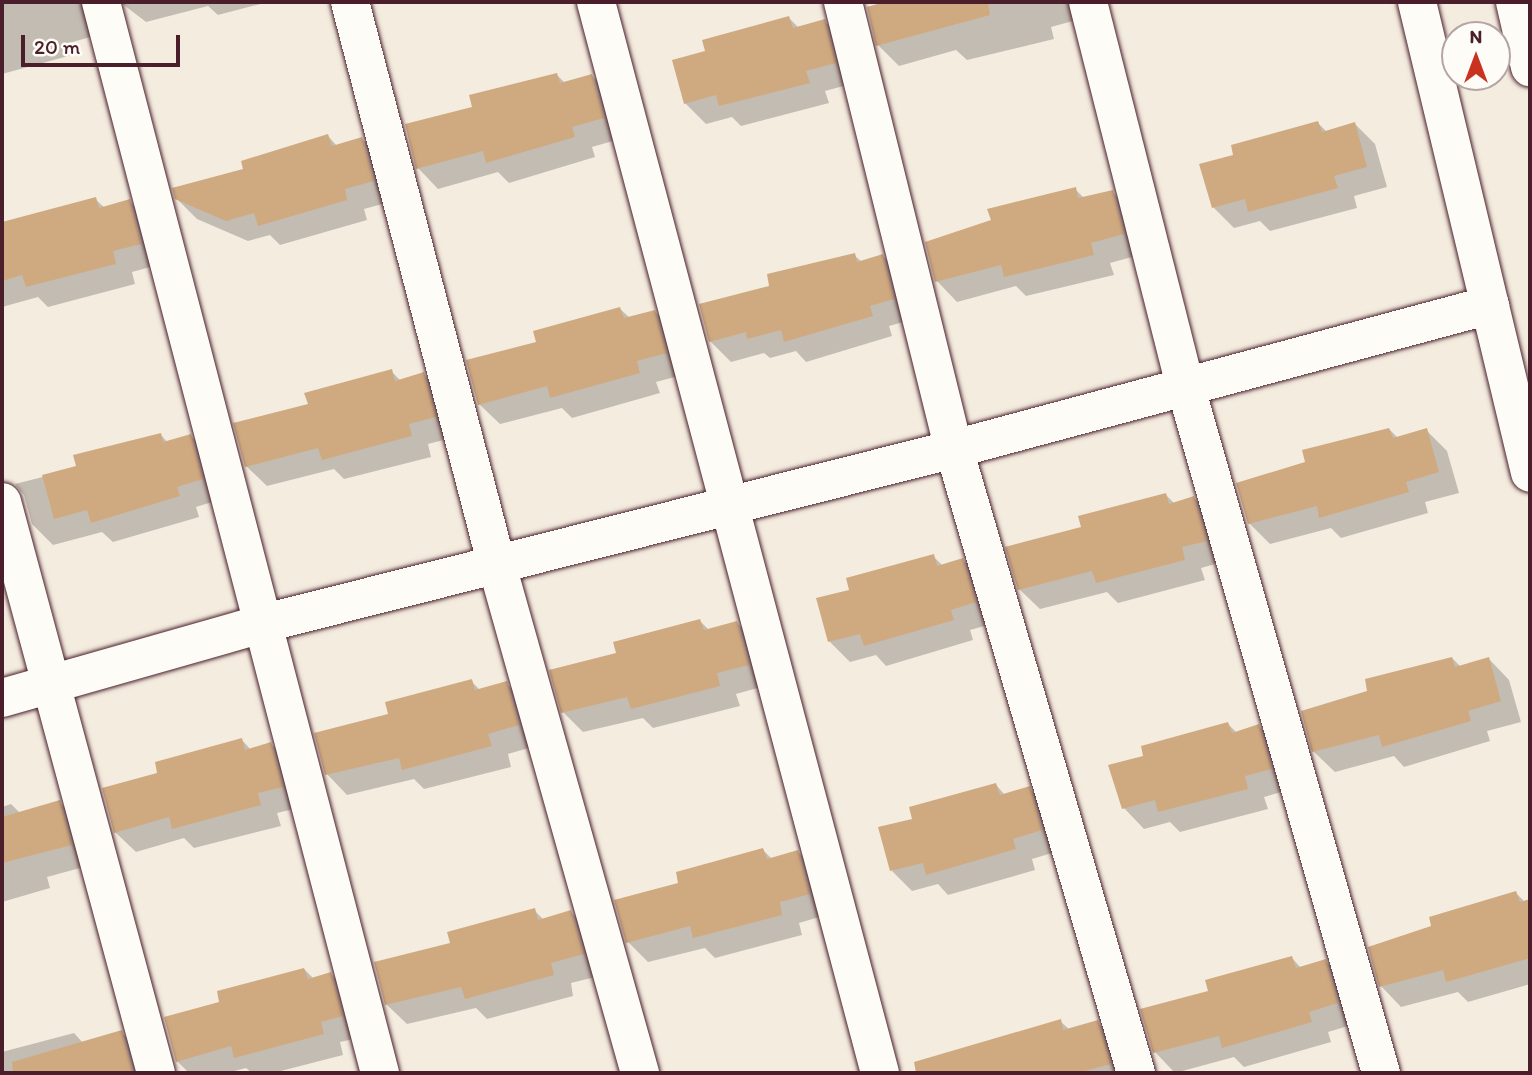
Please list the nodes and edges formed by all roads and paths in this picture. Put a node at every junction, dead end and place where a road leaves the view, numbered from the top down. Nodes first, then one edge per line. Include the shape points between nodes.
1 (101, 2) edge
2 (351, 2) edge
3 (596, 2) edge
4 (844, 2) edge
5 (1088, 2) edge
6 (1417, 2) edge
7 (1515, 2) edge
8 (1530, 67) edge
9 (1490, 305) junction
10 (1186, 388) junction
11 (954, 449) junction
12 (1530, 472) edge
13 (2, 502) edge
14 (728, 507) junction
15 (496, 562) junction
16 (261, 624) junction
17 (51, 685) junction
18 (2, 698) edge
19 (156, 1073) edge
20 (380, 1073) edge
21 (640, 1073) edge
22 (880, 1073) edge
23 (1136, 1073) edge
24 (1381, 1073) edge

1 - 16 street
2 - 15 street
3 - 14 street
4 - 11 street
5 - 10 street
6 - 9 street
7 - 8 street
9 - 10 street
9 - 12 street
10 - 11 street
10 - 24 street
11 - 14 street
11 - 23 street
13 - 17 street
14 - 15 street
14 - 22 street
15 - 16 street
15 - 21 street
16 - 17 street
16 - 20 street
17 - 18 street
17 - 19 street

